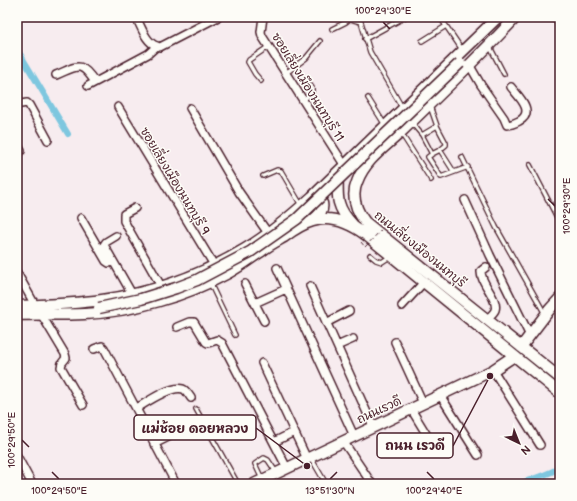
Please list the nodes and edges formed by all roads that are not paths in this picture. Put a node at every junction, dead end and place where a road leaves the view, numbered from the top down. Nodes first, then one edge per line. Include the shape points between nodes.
1 (136, 17) edge
2 (218, 17) edge
3 (263, 17) edge
4 (344, 17) edge
5 (405, 17) edge
6 (440, 17) edge
7 (498, 17) edge
8 (504, 17) edge
9 (516, 17) edge
10 (552, 17) edge
11 (352, 18) edge
12 (560, 24) edge
13 (446, 26) junction
14 (332, 29) dead end
15 (365, 39) junction
16 (320, 41) dead end
17 (422, 41) dead end
18 (157, 46) junction
19 (490, 46) junction
20 (268, 47) junction
21 (463, 52) junction
22 (465, 65) junction
23 (286, 73) junction
24 (504, 74) dead end
25 (56, 75) dead end
26 (261, 80) dead end
27 (95, 82) junction
28 (88, 86) dead end
29 (310, 86) dead end
30 (511, 87) dead end
31 (368, 98) dead end
32 (303, 100) junction
33 (17, 102) edge
34 (430, 104) junction
35 (118, 107) dead end
36 (190, 108) dead end
37 (403, 110) junction
38 (411, 122) junction
39 (386, 126) junction
40 (437, 126) junction
41 (400, 132) junction
42 (422, 135) junction
43 (48, 140) dead end
44 (17, 144) edge
45 (21, 150) dead end
46 (440, 150) junction
47 (432, 154) junction
48 (462, 157) dead end
49 (530, 165) dead end
50 (468, 167) junction
51 (342, 169) junction
52 (454, 172) junction
53 (263, 176) dead end
54 (431, 180) dead end
55 (338, 196) junction
56 (354, 199) junction
57 (465, 200) dead end
58 (303, 205) junction
59 (134, 208) dead end
60 (81, 218) dead end
61 (312, 221) junction
62 (560, 223) edge
63 (354, 227) junction
64 (268, 233) junction
65 (116, 236) dead end
66 (370, 256) dead end
67 (392, 256) junction
68 (113, 262) junction
69 (214, 265) junction
70 (276, 268) dead end
71 (486, 268) dead end
72 (17, 273) edge
73 (424, 282) junction
74 (246, 284) dead end
75 (211, 285) junction
76 (161, 286) junction
77 (310, 286) dead end
78 (286, 289) junction
79 (132, 294) junction
80 (560, 298) edge
81 (255, 303) junction
82 (35, 305) junction
83 (17, 306) edge
84 (402, 306) dead end
85 (349, 311) dead end
86 (41, 314) junction
87 (67, 314) junction
88 (17, 315) edge
89 (545, 315) junction
90 (487, 319) junction
91 (264, 321) dead end
92 (326, 323) junction
93 (177, 327) dead end
94 (235, 335) dead end
95 (530, 336) junction
96 (353, 339) dead end
97 (395, 342) dead end
98 (337, 346) junction
99 (521, 347) junction
100 (94, 349) dead end
101 (514, 356) junction
102 (262, 363) dead end
103 (493, 370) junction
104 (560, 378) edge
105 (560, 393) edge
106 (440, 395) junction
107 (192, 398) dead end
108 (423, 403) junction
109 (83, 405) dead end
110 (137, 408) junction
111 (196, 409) dead end
112 (411, 409) junction
113 (190, 426) dead end
114 (373, 426) junction
115 (294, 432) junction
116 (354, 436) junction
117 (344, 441) junction
118 (274, 442) junction
119 (154, 444) junction
120 (540, 445) dead end
121 (436, 450) dead end
122 (478, 455) dead end
123 (17, 456) edge
124 (308, 458) junction
125 (287, 468) junction
126 (277, 473) junction
127 (325, 482) dead end
128 (258, 483) edge
129 (32, 484) edge
130 (176, 484) edge
131 (238, 484) edge
132 (372, 484) edge

1 - 18 street via 149,41
2 - 18 street via 160,47
3 - 20 street, ซอยเลี่ยงเมืองนนทบุรี 11 via 261,32
4 - 11 lane
5 - 15 lane
6 - 13 lane
7 - 21 main road
8 - 22 main road
9 - 19 main road
10 - 12 lane
11 - 14 lane
11 - 15 lane via 361,22
13 - 17 lane
13 - 21 lane
15 - 37 lane
16 - 23 lane via 306,58
18 - 27 street via 148,54
19 - 22 main road
19 - 24 lane
20 - 23 street, ซอยเลี่ยงเมืองนนทบุรี 11
20 - 26 lane via 248,62
21 - 37 main road
22 - 30 street via 507,125 523,119 526,113 526,106
22 - 34 main road
22 - 87 main road, bridge via 297,220 250,252 197,280 169,291
23 - 32 street, ซอยเลี่ยงเมืองนนทบุรี 11
25 - 27 street via 80,67 86,70
27 - 28 street
29 - 32 lane via 312,93
31 - 39 lane
32 - 51 street, ซอยเลี่ยงเมืองนนทบุรี 11
33 - 43 street via 29,105
34 - 38 main road
34 - 40 lane
35 - 69 street, ซอยเลี่ยงเมืองนนทบุรี 9
36 - 64 street via 242,197
37 - 39 main road
38 - 41 main road
38 - 42 lane
39 - 51 main road
40 - 42 lane
40 - 46 lane via 446,143
41 - 54 lane
41 - 56 main road via 365,166 356,183
42 - 47 lane
44 - 45 street
46 - 47 lane
46 - 52 lane
47 - 52 lane via 428,158 441,177
48 - 50 lane
49 - 62 lane
50 - 52 lane
50 - 89 lane via 496,227
51 - 55 main road, ถนนเลี่ยงเมืองนนทบุรี
51 - 58 main road
53 - 58 lane via 280,171
55 - 56 main road via 346,190
55 - 63 main road, ถนนเลี่ยงเมืองนนทบุรี via 343,214
56 - 90 main road, ถนนเลี่ยงเมืองนนทบุรี via 365,222
57 - 95 street
58 - 61 main road via 318,201 322,203 322,212
58 - 64 main road
59 - 76 street via 124,214 124,221
60 - 68 street via 106,261
61 - 63 main road, ถนนเลี่ยงเมืองนนทบุรี via 333,220
61 - 75 main road, ถนนเลี่ยงเมืองนนทบุรี via 292,231
63 - 67 main road, ถนนเลี่ยงเมืองนนทบุรี
64 - 69 main road via 246,249
65 - 68 street via 104,244
66 - 67 lane via 382,262
67 - 73 main road, ถนนเลี่ยงเมืองนนทบุรี
68 - 79 street
69 - 76 main road
70 - 78 street
71 - 90 street via 481,271 481,276 496,308
72 - 82 street
73 - 84 street
73 - 101 main road, ถนนเลี่ยงเมืองนนทบุรี
74 - 81 street
75 - 87 main road, ถนนเลี่ยงเมืองนนทบุรี via 109,312
75 - 94 lane
76 - 79 main road
77 - 92 street
78 - 81 street
78 - 116 street
79 - 82 main road via 90,302
80 - 89 main road
81 - 91 street
82 - 83 main road
85 - 92 street
86 - 87 main road, ถนนเลี่ยงเมืองนนทบุรี
86 - 88 main road, ถนนเลี่ยงเมืองนนทบุรี
86 - 109 street via 66,356 61,367
89 - 95 main road
90 - 99 main road, ถนนเลี่ยงเมืองนนทบุรี
92 - 98 street
93 - 118 street via 194,322 206,342 221,341
95 - 99 main road
96 - 98 street
97 - 108 street
98 - 114 street
99 - 104 main road, ถนนเลี่ยงเมืองนนทบุรี
100 - 110 street via 102,346 104,348
101 - 103 main road, ถนนเรวดี
101 - 105 main road, ถนนเลี่ยงเมืองนนทบุรี
102 - 115 street
103 - 106 main road, ถนนเรวดี
103 - 120 street
106 - 108 main road, ถนนเรวดี
106 - 122 street
107 - 110 street via 182,388 169,390
108 - 112 main road, ถนนเรวดี
110 - 119 street
111 - 131 lane
112 - 114 main road, ถนนเรวดี
112 - 121 street
113 - 119 street
114 - 116 main road, ถนนเรวดี
115 - 118 street
115 - 124 street
116 - 117 main road, ถนนเรวดี
117 - 124 main road, ถนนเรวดี
117 - 132 street
118 - 125 street
119 - 130 street
123 - 129 street
124 - 125 main road, ถนนเรวดี
124 - 127 lane
125 - 126 main road, ถนนเรวดี
126 - 128 main road, ถนนเรวดี
126 - 128 lane via 264,458 255,464

